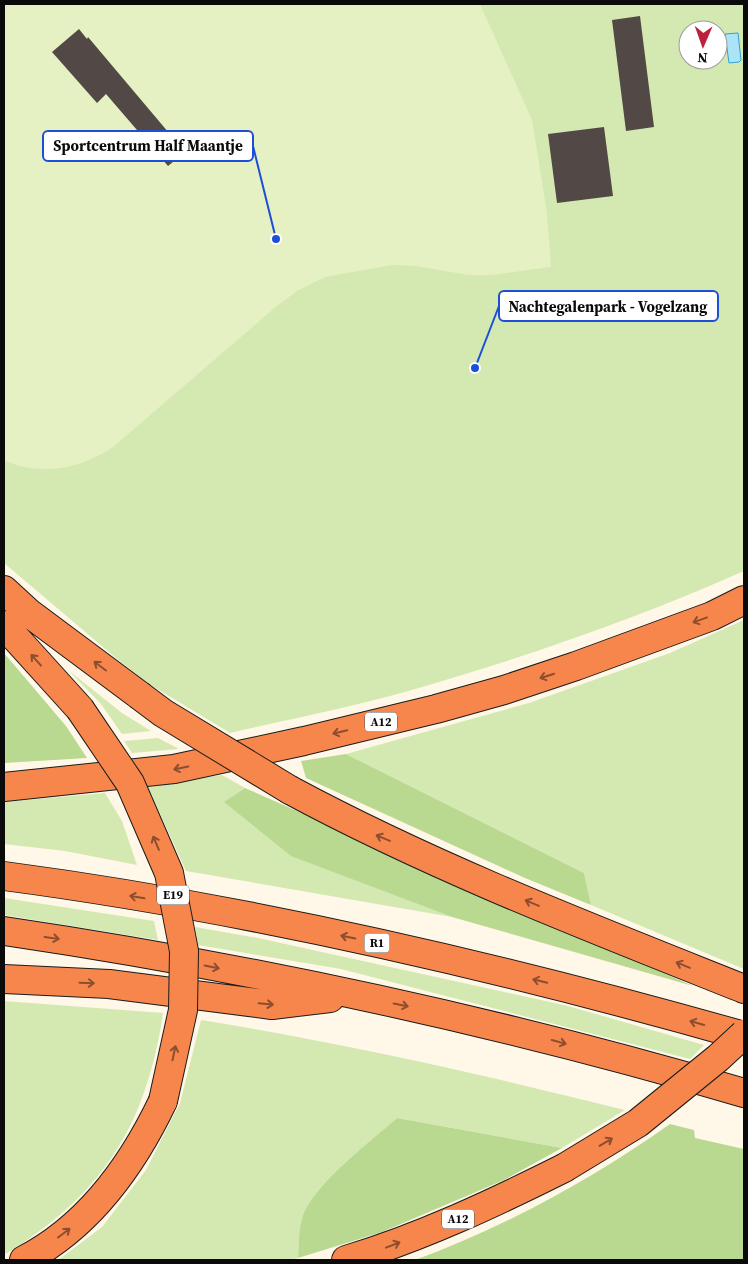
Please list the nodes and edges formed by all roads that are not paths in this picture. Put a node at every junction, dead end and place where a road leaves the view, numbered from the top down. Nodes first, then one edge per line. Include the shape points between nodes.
1 (4, 590) edge
2 (744, 600) edge
3 (4, 625) edge
4 (4, 787) edge
5 (4, 876) edge
6 (4, 931) edge
7 (4, 979) edge
8 (744, 989) edge
9 (353, 995) junction
10 (744, 1035) edge
11 (744, 1093) edge
12 (24, 1260) edge
13 (346, 1260) edge

8 -> 1 highway, bridge via 606,934 365,830 290,790 163,713 29,613
2 -> 4 highway, A12 via 712,616 576,666 504,690 417,713 174,770
12 -> 3 highway, E19, bridge via 77,1222 113,1184 145,1138 163,1100 183,1010 184,951 169,873 130,783 80,709
10 -> 5 highway, R1 via 610,998 410,950 212,909
6 -> 9 highway via 117,948
7 -> 9 highway via 109,984 272,1005
9 -> 11 highway via 551,1039
13 -> 10 highway, A12, bridge via 437,1228 564,1168 638,1124

